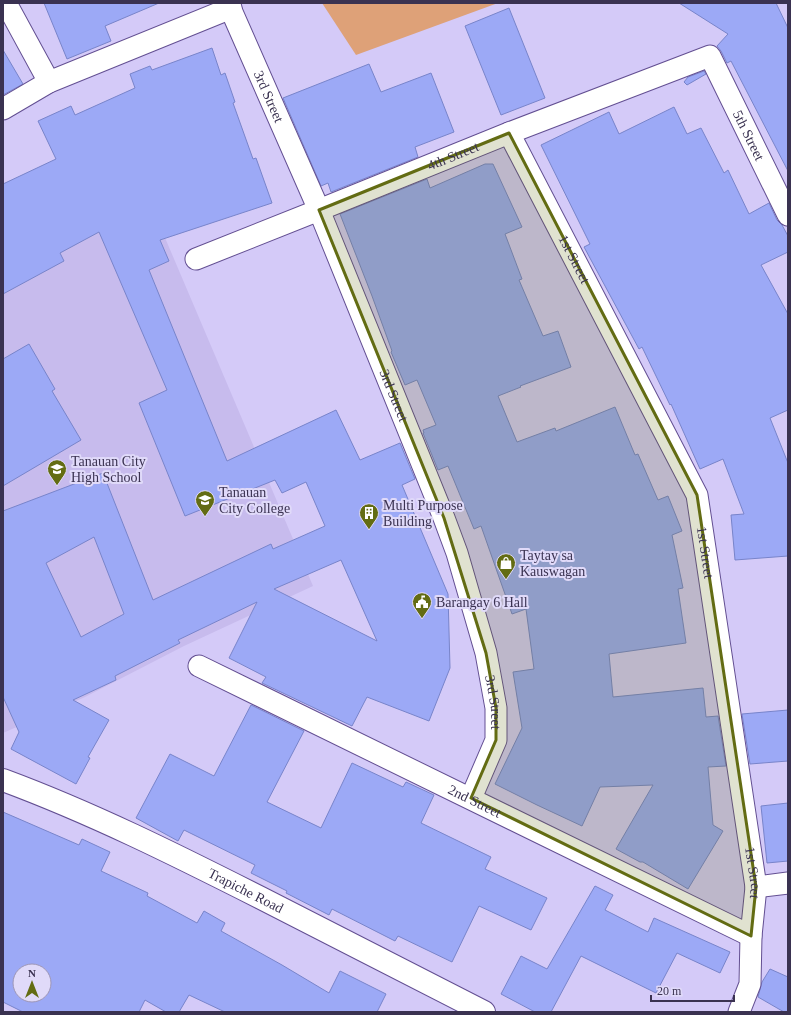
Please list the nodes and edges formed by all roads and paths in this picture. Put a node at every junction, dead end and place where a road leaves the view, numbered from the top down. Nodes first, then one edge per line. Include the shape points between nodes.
1 (6, 3) edge
2 (230, 5) edge
3 (710, 56) joint
4 (49, 82) junction
5 (3, 109) edge
6 (509, 133) junction
7 (319, 210) junction
8 (788, 214) edge
9 (196, 259) dead end
10 (199, 666) dead end
11 (3, 780) edge
12 (471, 798) junction
13 (788, 883) edge
14 (756, 887) junction
15 (751, 936) junction
16 (484, 1012) edge
17 (739, 1012) edge

1 - 4 street
2 - 4 street
2 - 7 street, 3rd Street
3 - 6 street, 4th Street
3 - 8 street, 5th Street
4 - 5 street
6 - 7 street, 4th Street
6 - 14 street, 1st Street via 697,495
7 - 9 street, 4th Street
7 - 12 street, 3rd Street via 444,518 457,553 486,653 496,708 496,740
10 - 12 street, 2nd Street
11 - 16 street, Trapiche Road via 42,794 121,829
12 - 15 street, 2nd Street
13 - 14 street
14 - 15 street, 1st Street
15 - 17 street, 1st Street via 750,984

